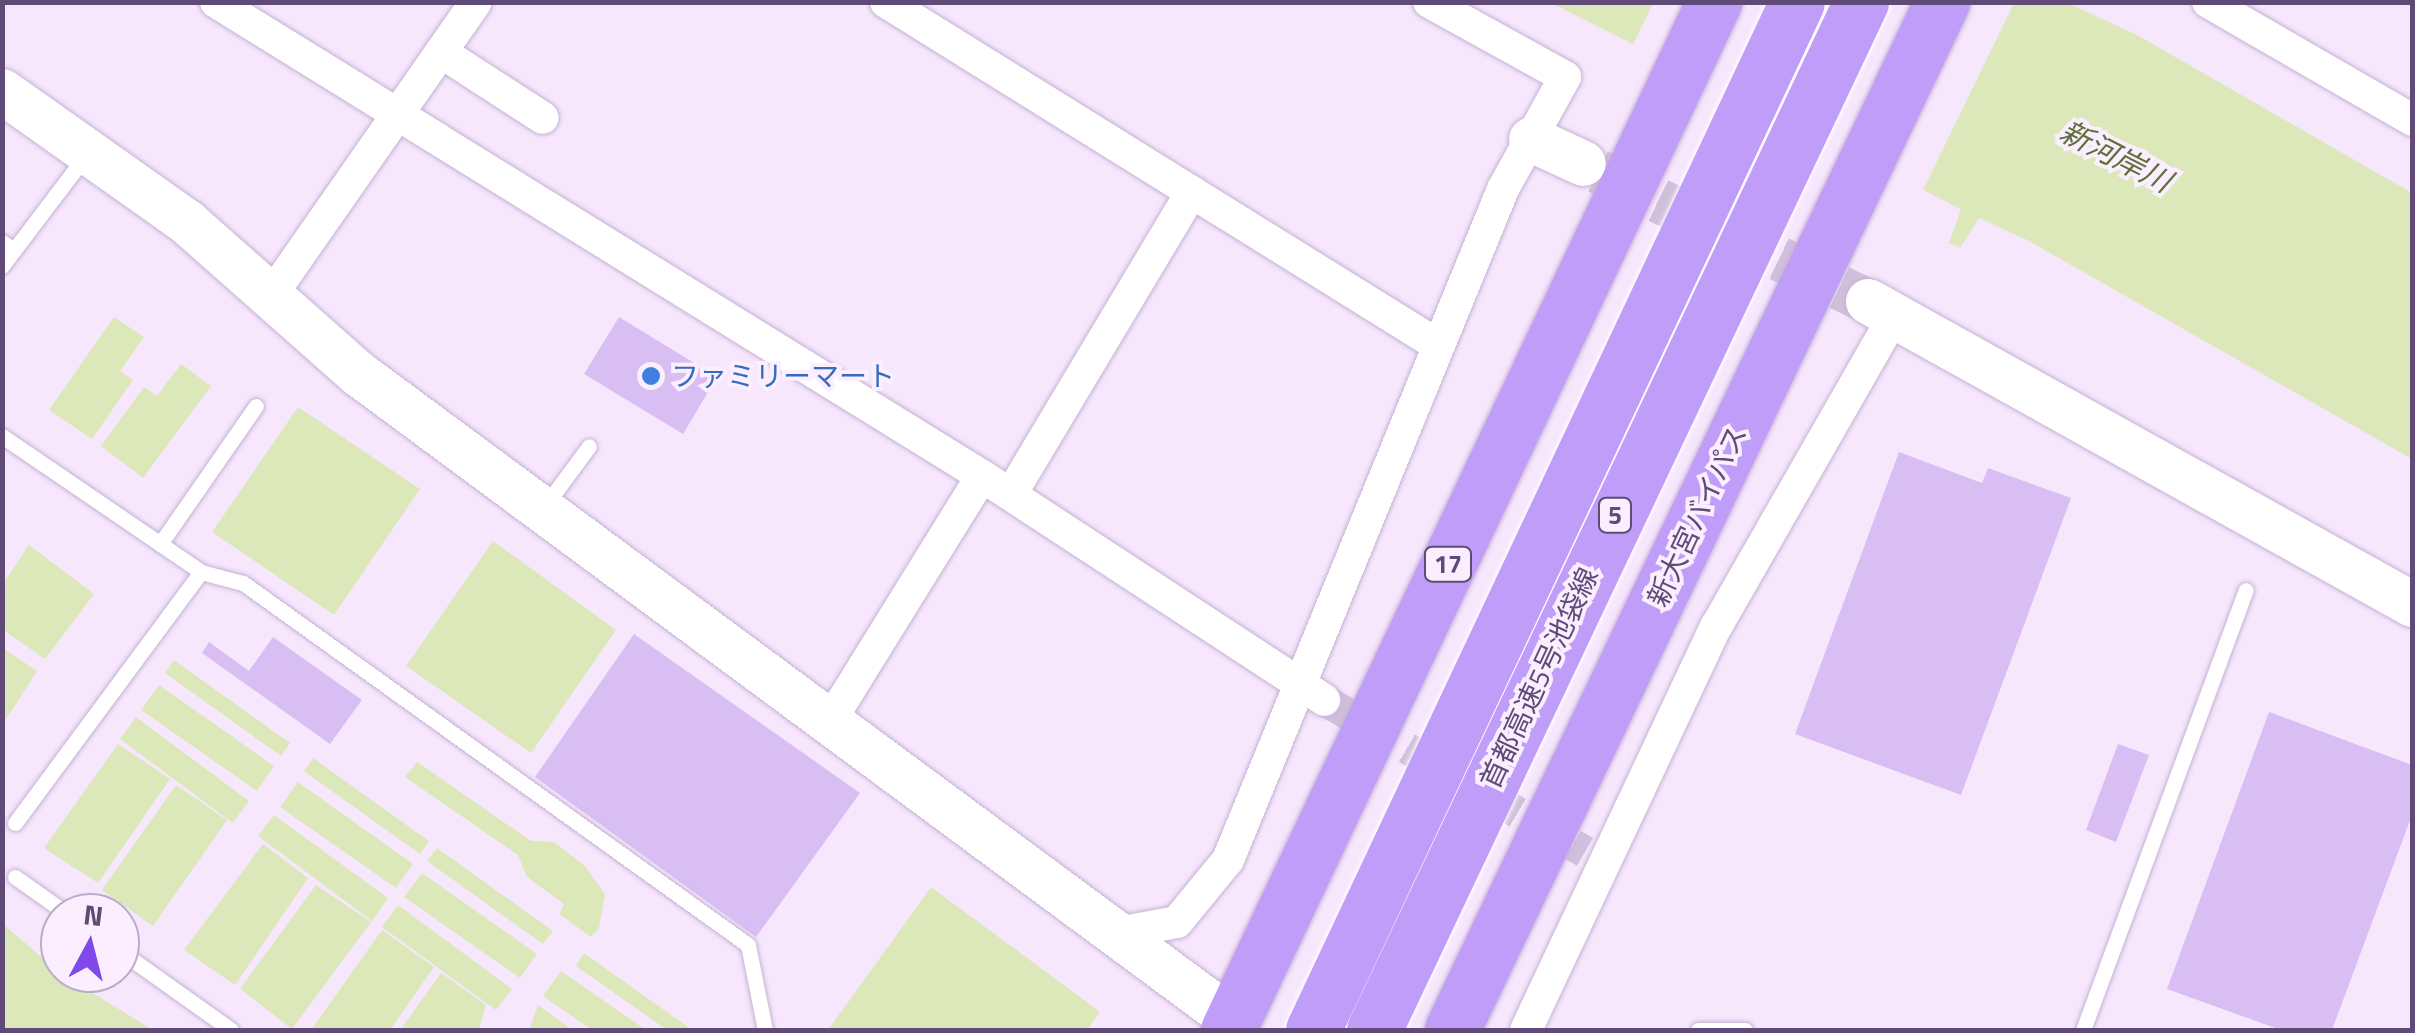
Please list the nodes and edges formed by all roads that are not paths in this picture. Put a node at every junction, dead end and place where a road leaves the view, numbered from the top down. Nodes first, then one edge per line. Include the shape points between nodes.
1 (216, 2) edge
2 (476, 2) edge
3 (886, 2) edge
4 (1429, 2) edge
5 (1714, 2) edge
6 (1797, 2) edge
7 (1861, 2) edge
8 (1942, 2) edge
9 (2208, 2) edge
10 (440, 52) junction
11 (2, 91) edge
12 (398, 114) junction
13 (544, 118) dead end
14 (2412, 120) edge
15 (1531, 139) junction
16 (88, 151) junction
17 (1583, 164) tunnel mouth
18 (1192, 192) junction
19 (8, 246) edge
20 (2, 266) edge
21 (268, 300) junction
22 (1882, 308) joint
23 (1436, 344) junction
24 (256, 406) dead end
25 (2, 436) edge
26 (590, 446) dead end
27 (982, 476) junction
28 (1010, 494) junction
29 (542, 510) junction
30 (160, 544) junction
31 (200, 572) junction
32 (2246, 590) dead end
33 (2412, 604) edge
34 (1314, 692) junction
35 (830, 721) junction
36 (16, 824) dead end
37 (16, 877) dead end
38 (40, 894) edge
39 (1118, 932) junction
40 (140, 965) edge
41 (1230, 1025) edge
42 (231, 1030) edge
43 (765, 1030) edge
44 (1313, 1030) edge
45 (1374, 1030) edge
46 (1452, 1030) edge
47 (1526, 1030) edge
48 (1698, 1030) edge
49 (1745, 1030) edge
50 (2083, 1030) edge

1 - 12 street
2 - 10 street
3 - 18 street
4 - 15 street via 1565,77
5 - 41 highway, 17
6 - 44 highway, 首都高速5号池袋線 / 5, bridge
7 - 45 highway, 首都高速5号池袋線 / 5, bridge
8 - 46 highway, 新大宮バイパス
9 - 14 street
10 - 12 street
10 - 13 street
11 - 16 street
12 - 21 street
12 - 27 street
15 - 17 street
15 - 23 street
16 - 19 lane
16 - 21 street via 187,222
18 - 23 street
18 - 28 street
19 - 20 lane
21 - 29 street
22 - 33 street
22 - 47 street via 1595,859
23 - 34 street
24 - 30 lane
25 - 30 lane
26 - 29 lane
27 - 28 street
27 - 35 street
28 - 34 street
29 - 35 street
30 - 31 lane
31 - 36 lane
31 - 43 lane via 243,583 748,945
32 - 50 lane
34 - 39 street via 1210,887 1177,922
35 - 39 street
37 - 38 lane
39 - 41 street
40 - 42 lane
48 - 49 lane

